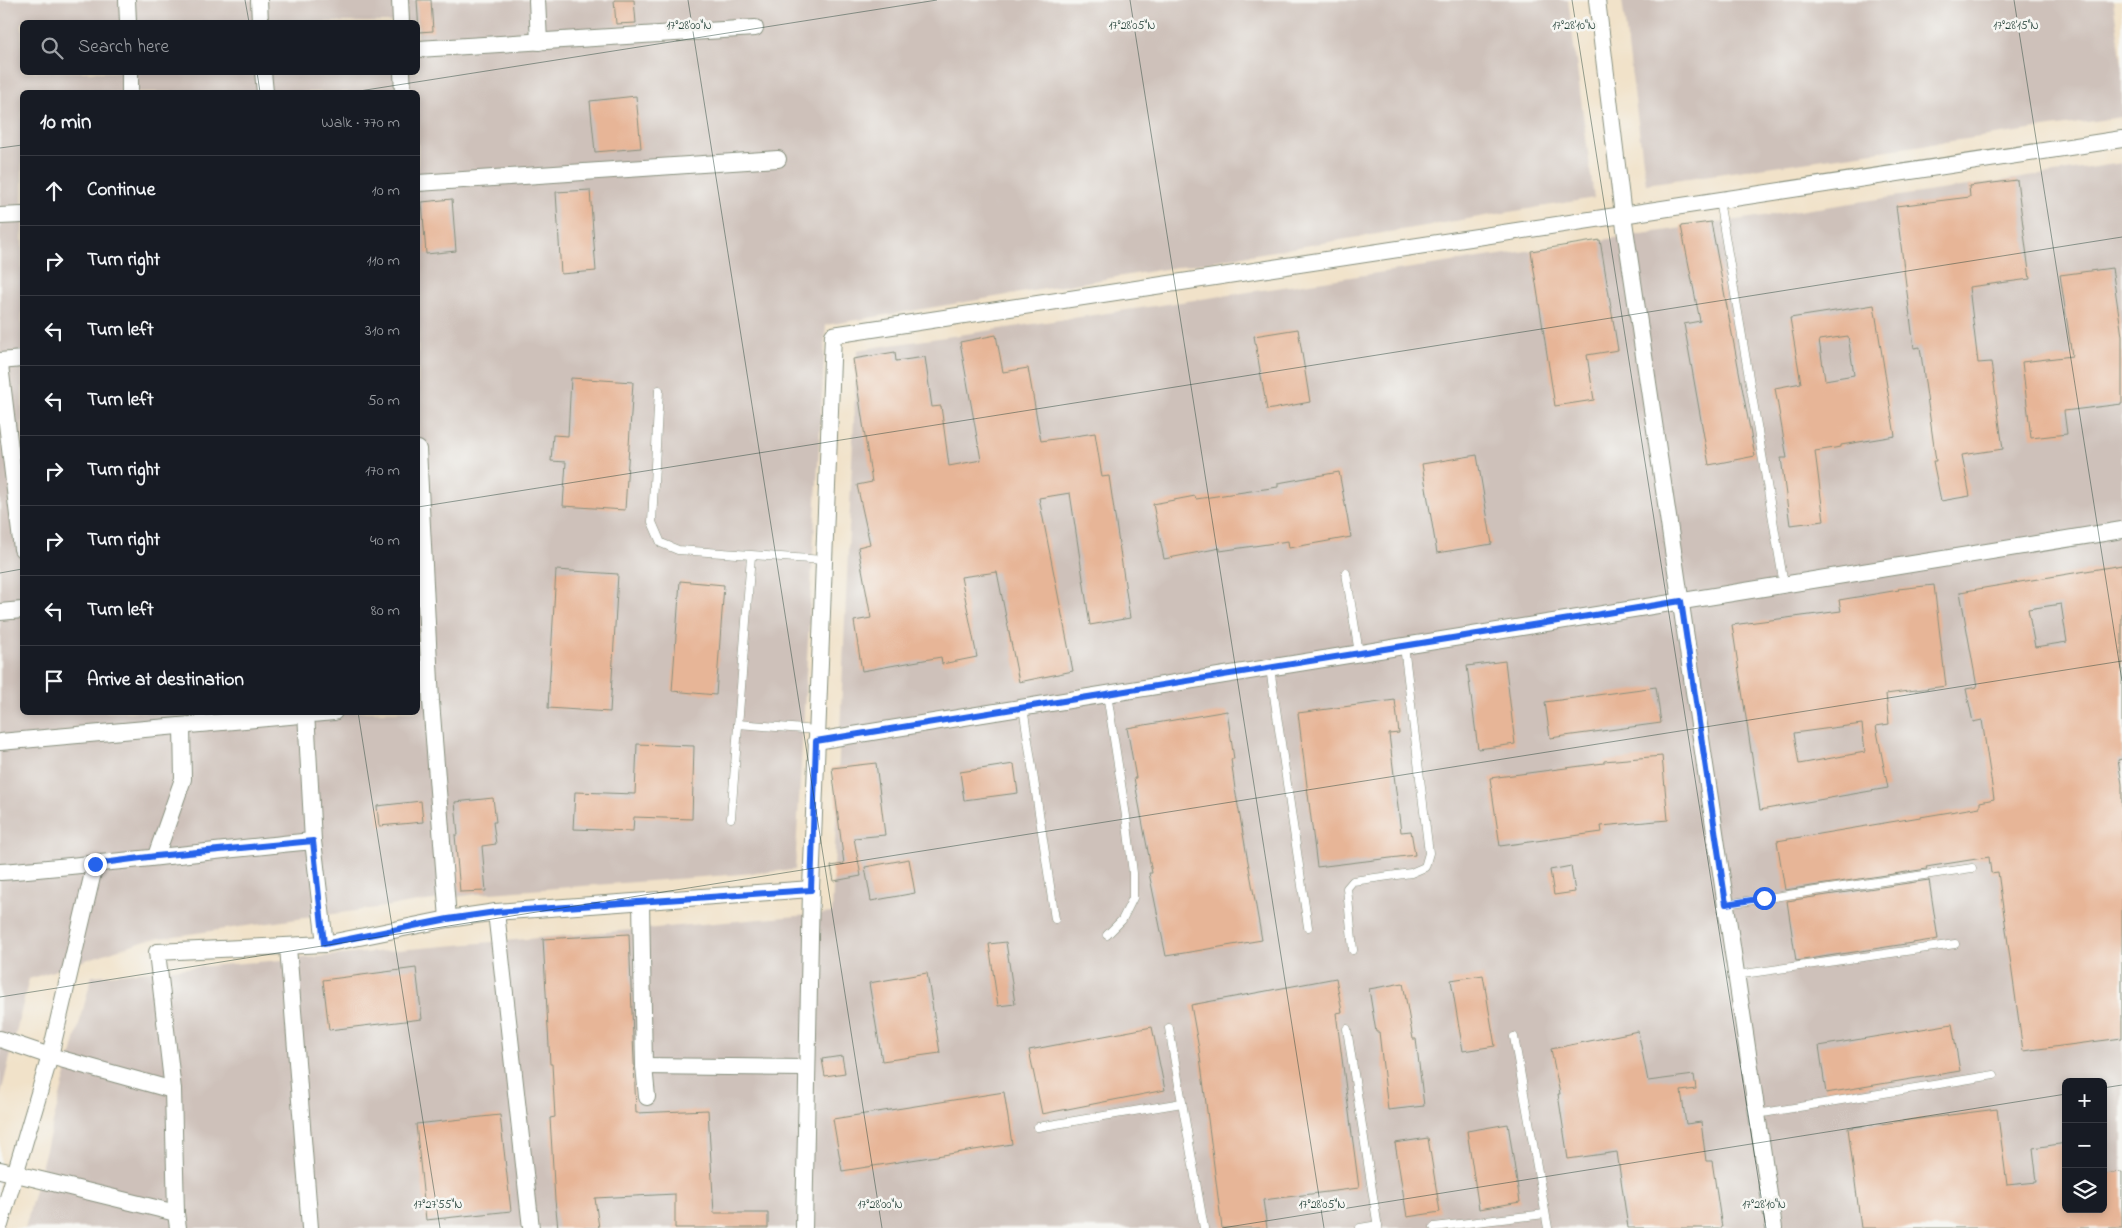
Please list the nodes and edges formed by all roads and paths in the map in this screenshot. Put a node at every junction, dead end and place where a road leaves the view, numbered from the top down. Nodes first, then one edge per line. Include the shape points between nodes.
1 (128, 0) edge
2 (259, 0) edge
3 (400, 0) edge
4 (537, 0) edge
5 (1597, 0) edge
6 (128, 20) edge
7 (260, 20) edge
8 (401, 20) edge
9 (755, 28) dead end
10 (539, 42) junction
11 (420, 49) edge
12 (130, 75) edge
13 (263, 75) edge
14 (402, 75) edge
15 (130, 90) edge
16 (265, 90) edge
17 (403, 90) edge
18 (2122, 139) edge
19 (778, 159) dead end
20 (420, 183) edge
21 (1719, 200) junction
22 (20, 215) edge
23 (1623, 215) junction
24 (0, 216) edge
25 (20, 359) edge
26 (0, 361) edge
27 (0, 365) edge
28 (659, 390) dead end
29 (2122, 530) edge
30 (20, 532) edge
31 (420, 542) edge
32 (750, 556) junction
33 (824, 560) junction
34 (1346, 573) dead end
35 (1784, 585) junction
36 (421, 588) edge
37 (1681, 601) junction
38 (20, 610) edge
39 (0, 612) edge
40 (1404, 646) junction
41 (1359, 653) junction
42 (1270, 668) junction
43 (1107, 694) junction
44 (424, 702) edge
45 (1023, 707) junction
46 (296, 715) edge
47 (306, 715) edge
48 (738, 724) junction
49 (182, 726) junction
50 (816, 735) junction
51 (0, 742) edge
52 (730, 818) dead end
53 (313, 841) junction
54 (156, 856) junction
55 (95, 864) junction
56 (1972, 868) dead end
57 (0, 872) edge
58 (811, 890) junction
59 (641, 902) junction
60 (1726, 904) junction
61 (496, 912) junction
62 (448, 919) junction
63 (1055, 919) dead end
64 (1308, 928) dead end
65 (1107, 935) dead end
66 (324, 944) junction
67 (1955, 944) dead end
68 (288, 947) junction
69 (1353, 950) dead end
70 (1736, 975) junction
71 (1169, 1028) dead end
72 (1346, 1029) dead end
73 (1514, 1037) dead end
74 (0, 1039) edge
75 (50, 1056) junction
76 (644, 1066) junction
77 (806, 1068) junction
78 (1994, 1075) dead end
79 (173, 1090) junction
80 (647, 1098) dead end
81 (1182, 1103) junction
82 (1757, 1114) junction
83 (1038, 1127) dead end
84 (0, 1170) edge
85 (16, 1174) junction
86 (1545, 1214) junction
87 (177, 1221) edge
88 (0, 1226) edge
89 (1378, 1226) edge
90 (1434, 1227) edge
91 (310, 1228) edge
92 (532, 1228) edge
93 (804, 1228) edge
94 (1204, 1228) edge
95 (1360, 1228) edge
96 (1548, 1228) edge
97 (1774, 1228) edge

1 - 6 street
2 - 7 street
3 - 8 street
4 - 10 street
5 - 23 street
9 - 10 street
10 - 11 street
12 - 15 street
13 - 16 street
14 - 17 street
18 - 21 street
19 - 20 street
21 - 23 street
21 - 35 lane
22 - 24 street
23 - 33 street via 833,335
23 - 37 street
25 - 26 street
27 - 30 street
28 - 32 lane via 652,522 661,543 678,550
29 - 35 street
31 - 36 street
32 - 33 lane
32 - 48 lane
33 - 50 street
34 - 41 lane
35 - 37 street
36 - 44 street
37 - 40 street
37 - 60 street
38 - 39 street
40 - 41 street
40 - 69 lane via 1428,853 1425,867 1411,873 1353,881 1346,888
41 - 42 street
42 - 43 street
42 - 64 lane
43 - 45 street
43 - 65 lane via 1133,873 1133,898 1122,920
44 - 62 street
45 - 50 street
45 - 63 lane
46 - 49 street
47 - 53 street
48 - 50 lane
48 - 52 lane
49 - 51 street
49 - 54 street via 183,779
50 - 58 street
53 - 54 street
53 - 66 street
54 - 55 street
55 - 57 street
55 - 75 street
56 - 60 lane
58 - 59 street
58 - 77 street
59 - 61 street
59 - 76 street
60 - 70 street
61 - 62 street
61 - 92 street
62 - 66 street
66 - 68 street
67 - 70 lane
68 - 79 street via 157,952
68 - 91 street
70 - 82 street
71 - 81 lane
72 - 89 lane
73 - 86 lane
74 - 75 street
75 - 79 street
75 - 85 street
76 - 77 street
76 - 80 street
77 - 93 street
78 - 82 lane
79 - 87 street
81 - 83 lane
81 - 94 lane
82 - 97 street
84 - 85 street
85 - 87 street
85 - 88 street
86 - 90 lane
86 - 96 lane
89 - 95 lane

